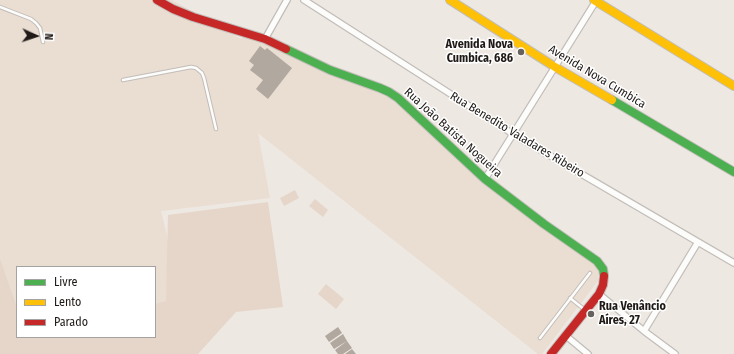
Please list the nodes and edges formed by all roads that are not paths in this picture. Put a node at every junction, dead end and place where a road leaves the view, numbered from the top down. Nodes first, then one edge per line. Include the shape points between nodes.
1 (157, 0) edge
2 (287, 0) edge
3 (304, 0) edge
4 (450, 0) edge
5 (595, 1) edge
6 (0, 8) edge
7 (265, 39) junction
8 (43, 42) dead end
9 (555, 67) junction
10 (123, 80) dead end
11 (734, 86) edge
12 (216, 129) dead end
13 (513, 134) junction
14 (734, 172) edge
15 (485, 179) junction
16 (698, 242) junction
17 (734, 263) edge
18 (590, 273) dead end
19 (599, 294) junction
20 (570, 298) junction
21 (585, 310) junction
22 (644, 330) junction
23 (565, 335) junction
24 (540, 338) dead end
25 (551, 354) edge
26 (588, 354) edge
27 (675, 354) edge

1 - 7 street, Rua João Batista Nogueira via 193,17
2 - 7 street
3 - 13 street, Rua Benedito Valadares Ribeiro
4 - 9 street, Avenida Nova Cumbica
5 - 9 street
5 - 11 street
6 - 8 lane via 31,19 40,28
7 - 15 street, Rua João Batista Nogueira via 398,98
9 - 13 street
9 - 14 street, Avenida Nova Cumbica
10 - 12 lane via 196,68 204,78
13 - 15 street
13 - 16 street, Rua Benedito Valadares Ribeiro
15 - 19 street, Rua João Batista Nogueira via 597,262 604,275
16 - 17 street, Rua Benedito Valadares Ribeiro
16 - 22 street
18 - 20 lane
19 - 21 street
19 - 22 street
20 - 21 lane
20 - 24 lane
21 - 23 street
22 - 27 street
23 - 25 street
23 - 26 street

